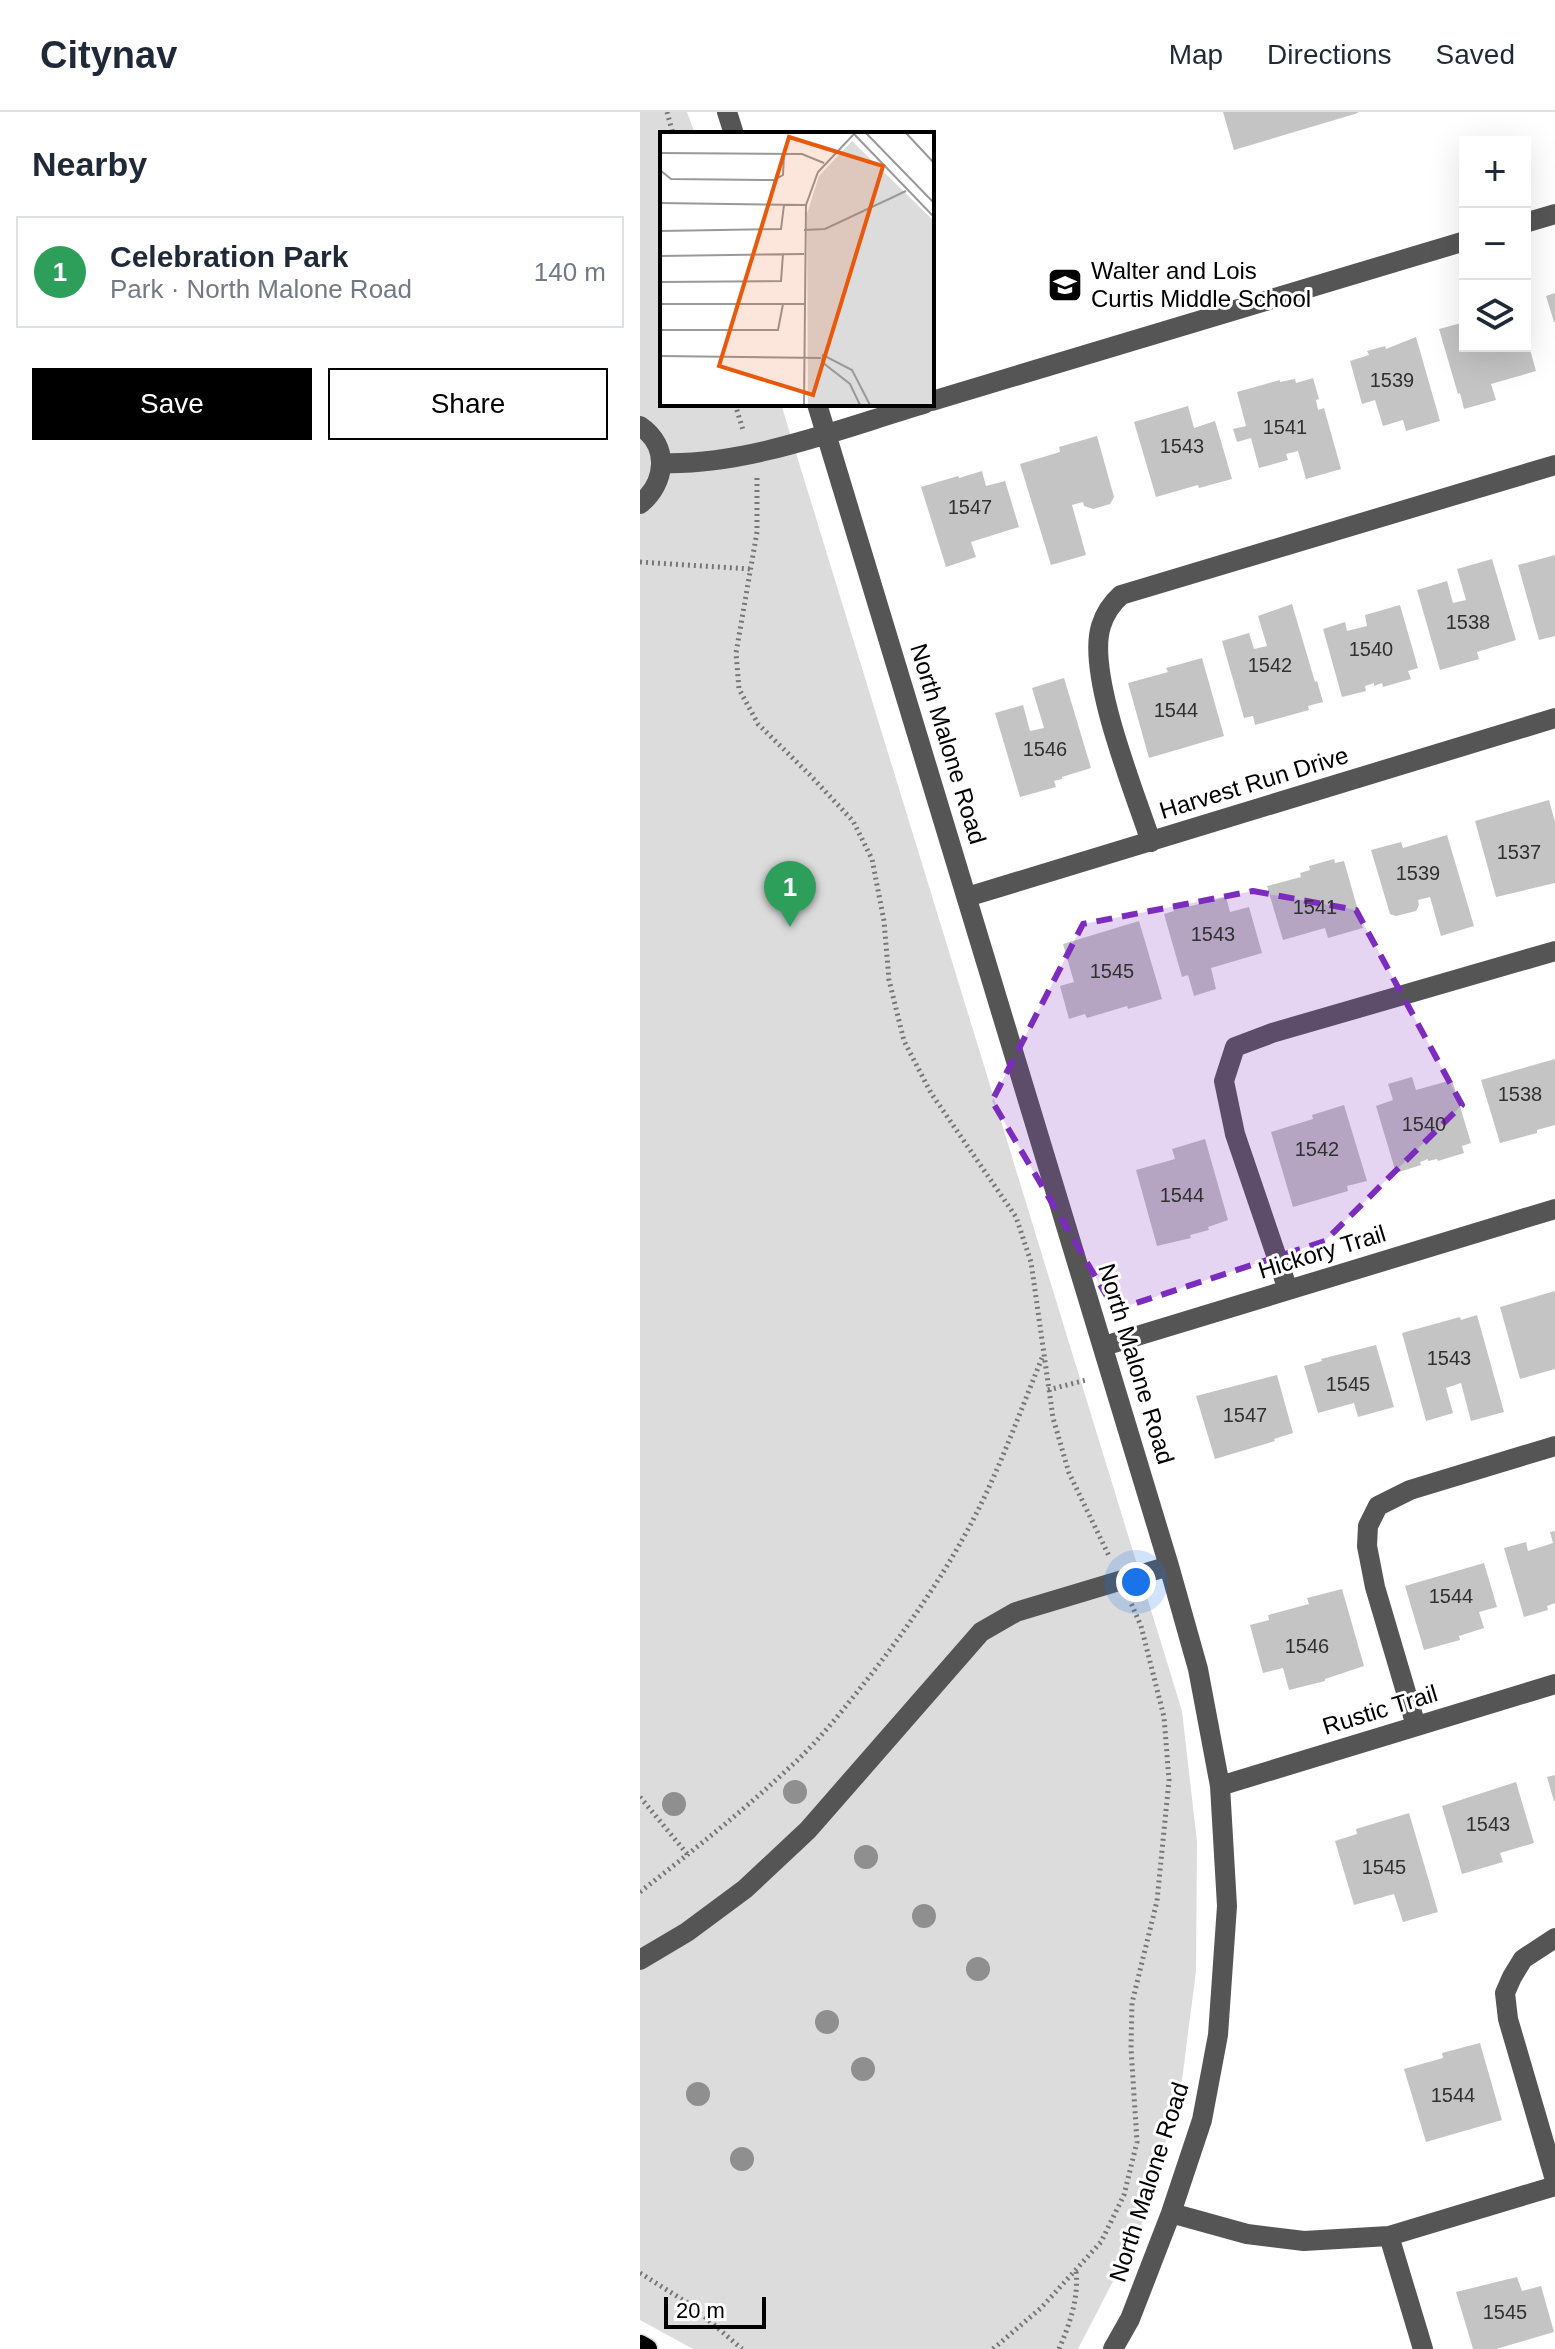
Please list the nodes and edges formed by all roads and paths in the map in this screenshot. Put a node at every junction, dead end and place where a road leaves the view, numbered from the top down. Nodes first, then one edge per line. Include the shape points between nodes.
1 (667, 112) edge
2 (727, 112) edge
3 (672, 132) edge
4 (733, 132) edge
5 (1555, 214) edge
6 (1531, 221) edge
7 (1459, 243) edge
8 (934, 400) edge
9 (818, 406) edge
10 (917, 406) edge
11 (640, 426) edge
12 (826, 434) junction
13 (661, 463) junction
14 (1555, 465) edge
15 (758, 483) dead end
16 (640, 504) edge
17 (640, 562) edge
18 (751, 569) junction
19 (1555, 718) edge
20 (1151, 842) junction
21 (967, 897) junction
22 (1555, 951) edge
23 (1555, 1209) edge
24 (1288, 1290) junction
25 (1104, 1346) junction
26 (1044, 1353) junction
27 (1111, 1372) junction
28 (1048, 1390) junction
29 (1555, 1446) edge
30 (1169, 1566) junction
31 (1120, 1581) junction
32 (1555, 1684) edge
33 (1416, 1726) junction
34 (1220, 1786) junction
35 (640, 1797) edge
36 (688, 1855) junction
37 (640, 1892) edge
38 (1555, 1938) edge
39 (640, 1960) edge
40 (1555, 2180) edge
41 (1555, 2186) edge
42 (1171, 2213) junction
43 (1389, 2236) junction
44 (1076, 2270) junction
45 (640, 2273) edge
46 (640, 2345) edge
47 (647, 2349) edge
48 (742, 2349) edge
49 (993, 2349) edge
50 (1059, 2349) edge
51 (1113, 2349) edge
52 (1423, 2349) edge

1 - 3 path
2 - 4 street
5 - 6 street
7 - 8 street
9 - 12 street, North Malone Road
10 - 12 street
11 - 13 street via 655,440
12 - 13 street via 728,459
12 - 21 street, North Malone Road
13 - 16 street via 658,482
14 - 20 street via 1121,595 1110,605 1100,629 1105,699
15 - 18 path
17 - 18 path
18 - 26 path via 736,653 739,689 758,724 853,821 872,859 889,980 904,1041 931,1093 1016,1217 1031,1262
19 - 20 street, Harvest Run Drive
20 - 21 street, Harvest Run Drive
21 - 25 street, North Malone Road
22 - 24 street via 1235,1047 1224,1081 1235,1134
23 - 24 street, Hickory Trail
24 - 25 street, Hickory Trail
25 - 27 street, North Malone Road
26 - 28 path
26 - 36 path via 974,1519 919,1611 838,1717 791,1766
27 - 28 path
27 - 30 street, North Malone Road
28 - 31 path via 1069,1473
29 - 33 street via 1410,1490 1378,1506 1368,1526 1375,1587
30 - 31 street
30 - 34 street, North Malone Road via 1198,1669
31 - 39 street via 1016,1612 981,1632 808,1830 745,1889
31 - 44 path via 1154,1668 1169,1780 1157,1901 1132,2003 1137,2142 1124,2195 1101,2242
32 - 33 street, Rustic Trail
33 - 34 street, Rustic Trail
34 - 42 street, North Malone Road via 1227,1906 1218,2035 1202,2120
35 - 36 path
36 - 37 path
38 - 40 street via 1523,1959 1505,1993
41 - 43 street
42 - 43 street via 1247,2234 1304,2241
42 - 51 street, North Malone Road
43 - 52 street
44 - 49 path
44 - 50 path via 1078,2289
45 - 48 path via 691,2305
46 - 47 main road

